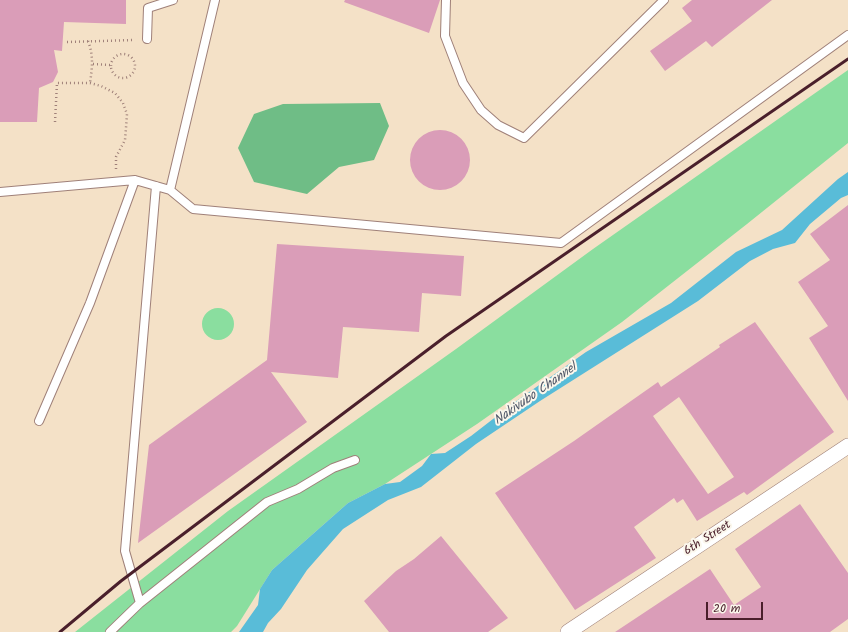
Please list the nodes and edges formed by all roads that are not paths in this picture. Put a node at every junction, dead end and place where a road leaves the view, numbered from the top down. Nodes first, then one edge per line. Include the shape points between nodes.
1 (173, 0) edge
2 (215, 0) edge
3 (446, 0) edge
4 (664, 0) edge
5 (848, 35) edge
6 (147, 39) road end
7 (135, 180) junction
8 (156, 186) junction
9 (170, 190) junction
10 (0, 192) edge
11 (39, 421) dead end
12 (848, 446) edge
13 (355, 460) dead end
14 (140, 603) junction
15 (110, 632) edge
16 (568, 632) edge

1 - 6 lane via 148,8
2 - 9 lane
3 - 4 lane via 445,36 463,83 481,110 498,125 524,138
5 - 9 lane via 561,243 193,209
7 - 8 lane
7 - 10 lane
7 - 11 lane via 90,304
8 - 9 lane
8 - 14 lane via 125,551
12 - 16 street, 6th Street
13 - 14 lane via 333,468 298,489 266,502
14 - 15 lane

